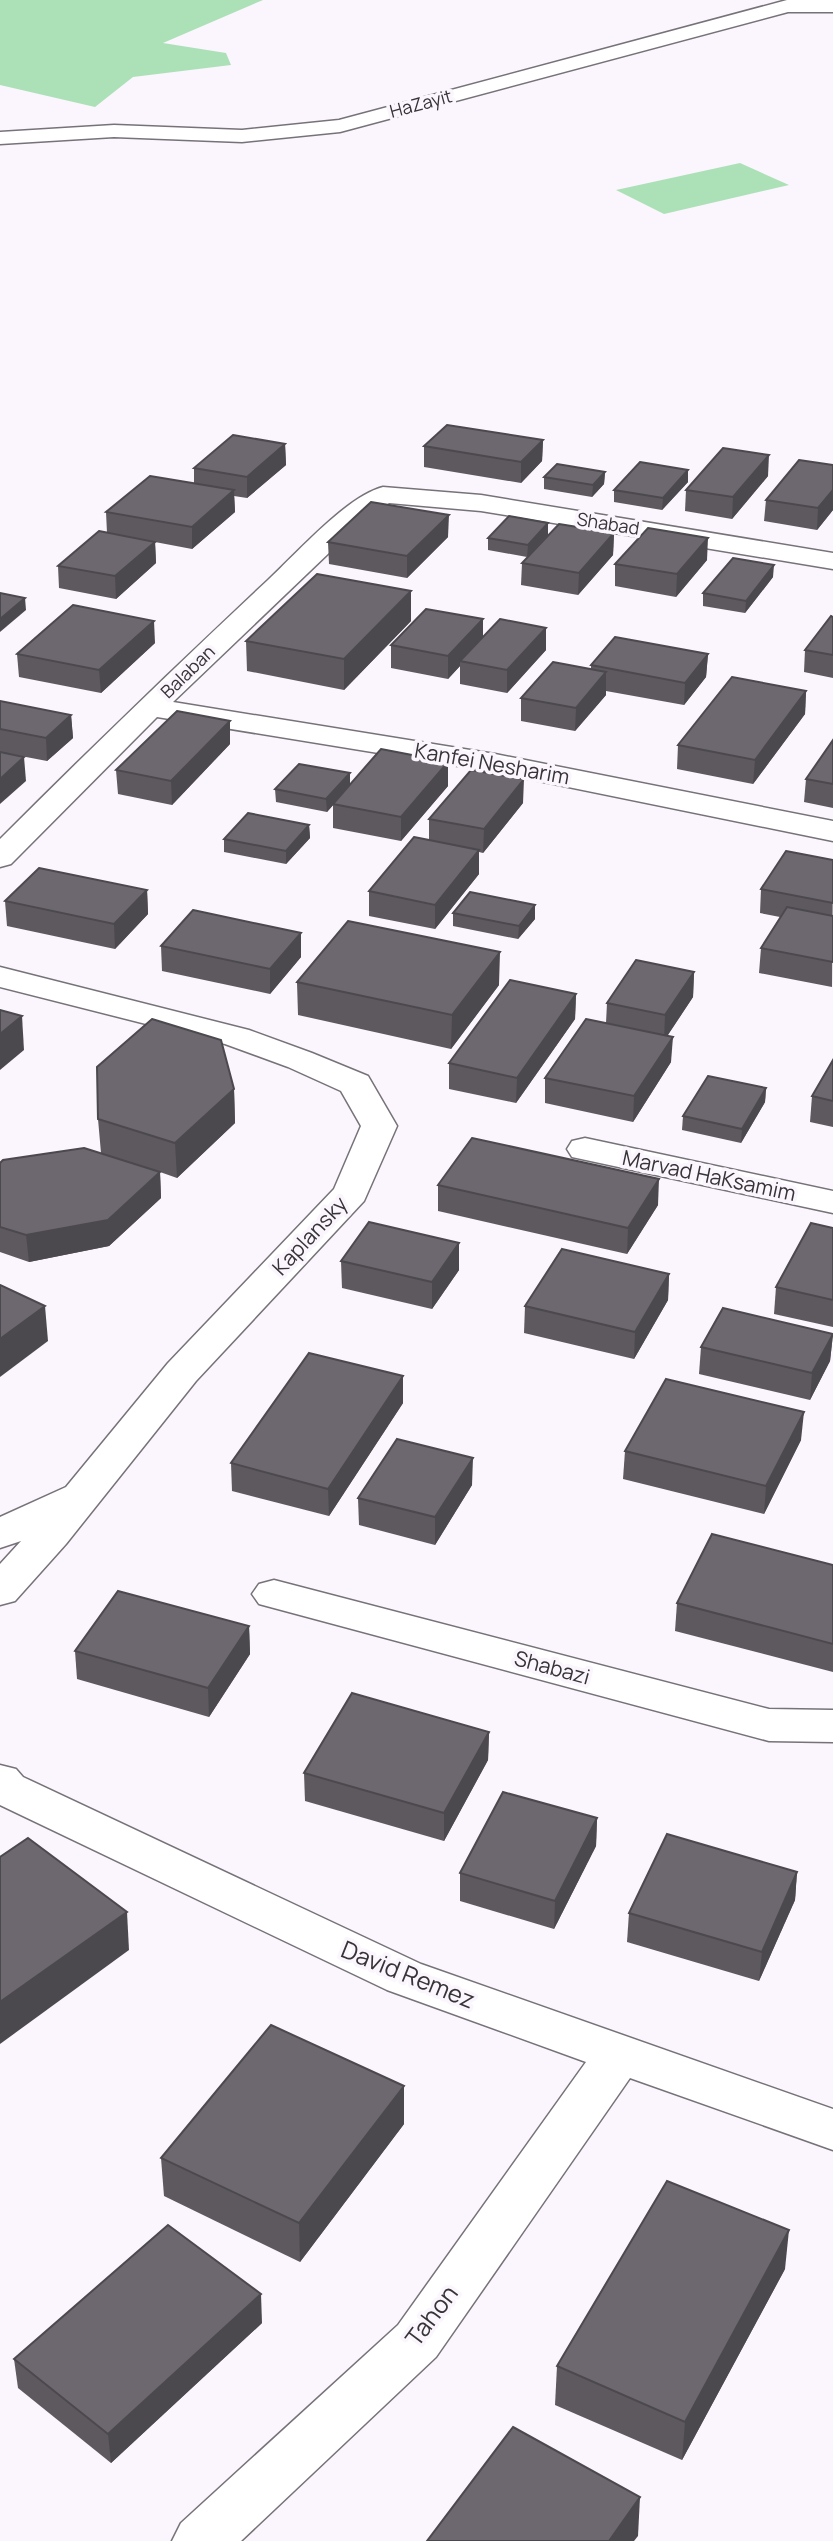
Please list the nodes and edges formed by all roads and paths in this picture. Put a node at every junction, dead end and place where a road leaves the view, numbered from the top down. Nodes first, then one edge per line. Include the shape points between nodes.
1 (833, 6) edge
2 (0, 138) edge
3 (383, 495) joint
4 (833, 561) edge
5 (150, 707) junction
6 (833, 831) edge
7 (0, 857) edge
8 (0, 977) edge
9 (585, 1149) dead end
10 (833, 1202) edge
11 (85, 1493) junction
12 (0, 1534) edge
13 (0, 1591) edge
14 (274, 1594) dead end
15 (833, 1726) edge
16 (2, 1788) edge
17 (620, 2054) junction
18 (833, 2130) edge
19 (201, 2541) edge

1 - 2 street, HaZayit via 786,6 340,126 242,136 114,131
3 - 4 street, Shabad via 481,503
3 - 5 street, Balaban via 344,523
5 - 6 street, Kanfei Nesharim via 495,763
5 - 7 street, Balaban
8 - 11 street, Kaplansky via 237,1037 300,1060 355,1084 379,1126 351,1194 181,1372
9 - 10 street, Marvad HaKsamim
11 - 12 street, Kaplansky
11 - 13 street, Kaplansky
14 - 15 street, Shabazi via 769,1725
16 - 17 street, David Remez via 404,1978
17 - 18 street, David Remez
17 - 19 street, Tahon via 417,2341

